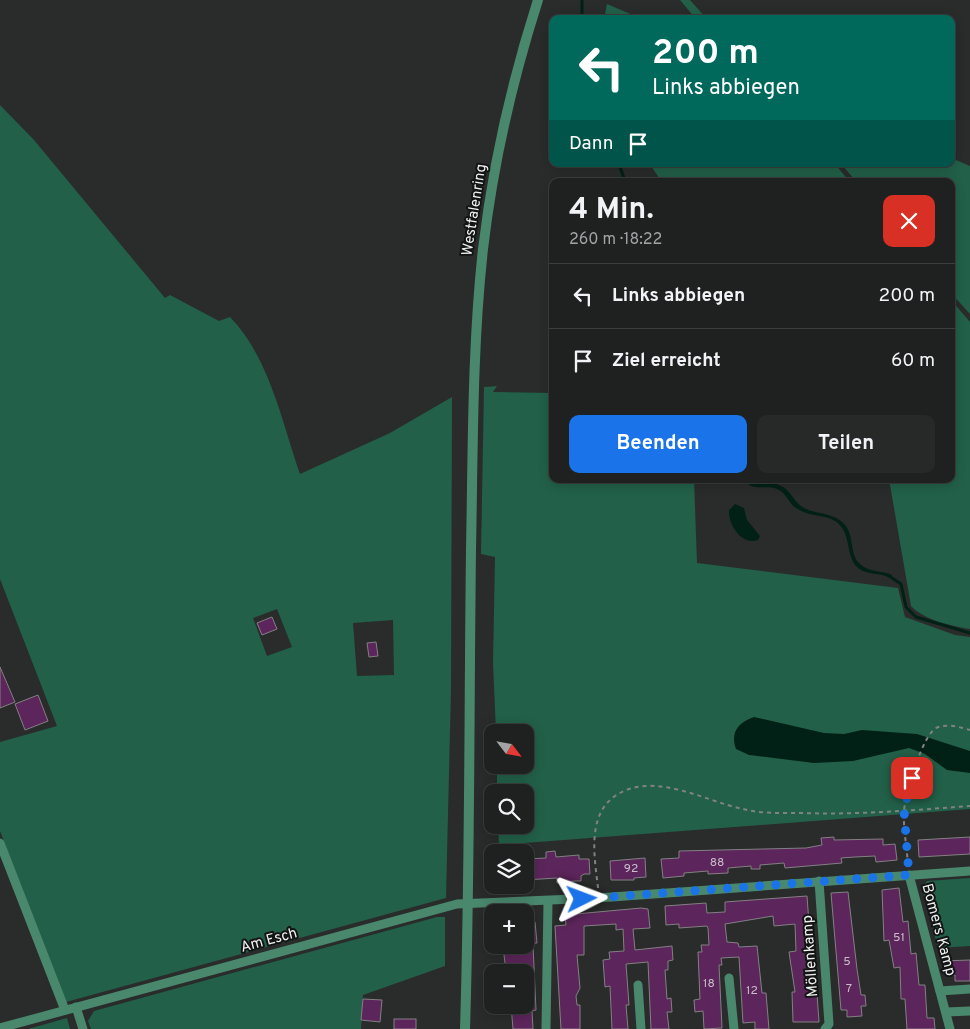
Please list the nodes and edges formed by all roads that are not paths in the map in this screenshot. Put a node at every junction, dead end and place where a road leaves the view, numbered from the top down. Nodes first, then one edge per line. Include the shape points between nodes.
1 (538, 0) edge
2 (0, 843) edge
3 (970, 871) edge
4 (909, 875) junction
5 (820, 881) junction
6 (548, 900) junction
7 (469, 904) junction
8 (730, 978) dead end
9 (638, 986) dead end
10 (970, 989) edge
11 (940, 991) junction
12 (76, 1007) junction
13 (65, 1010) junction
14 (970, 1011) edge
15 (946, 1012) junction
16 (0, 1028) edge
17 (83, 1029) edge
18 (465, 1029) edge
19 (546, 1029) edge
20 (641, 1029) edge
21 (734, 1029) edge
22 (825, 1029) edge
23 (950, 1029) edge

1 - 7 street, Westfalenring via 512,94 490,200 478,298 469,676
2 - 13 street
3 - 4 street, Am Esch
4 - 5 street, Am Esch
4 - 11 street, Bomers Kamp
5 - 6 street, Am Esch
5 - 22 street, Möllenkamp via 829,1024
6 - 7 street, Am Esch
6 - 19 street
7 - 12 street, Am Esch via 457,904
7 - 18 street, Westfalenring
8 - 21 street
9 - 20 street
10 - 11 street, Bomers Kamp
11 - 15 street, Bomers Kamp
12 - 13 street, Am Esch
12 - 17 street
13 - 16 street, Am Esch
14 - 15 street
15 - 23 street, Bomers Kamp

